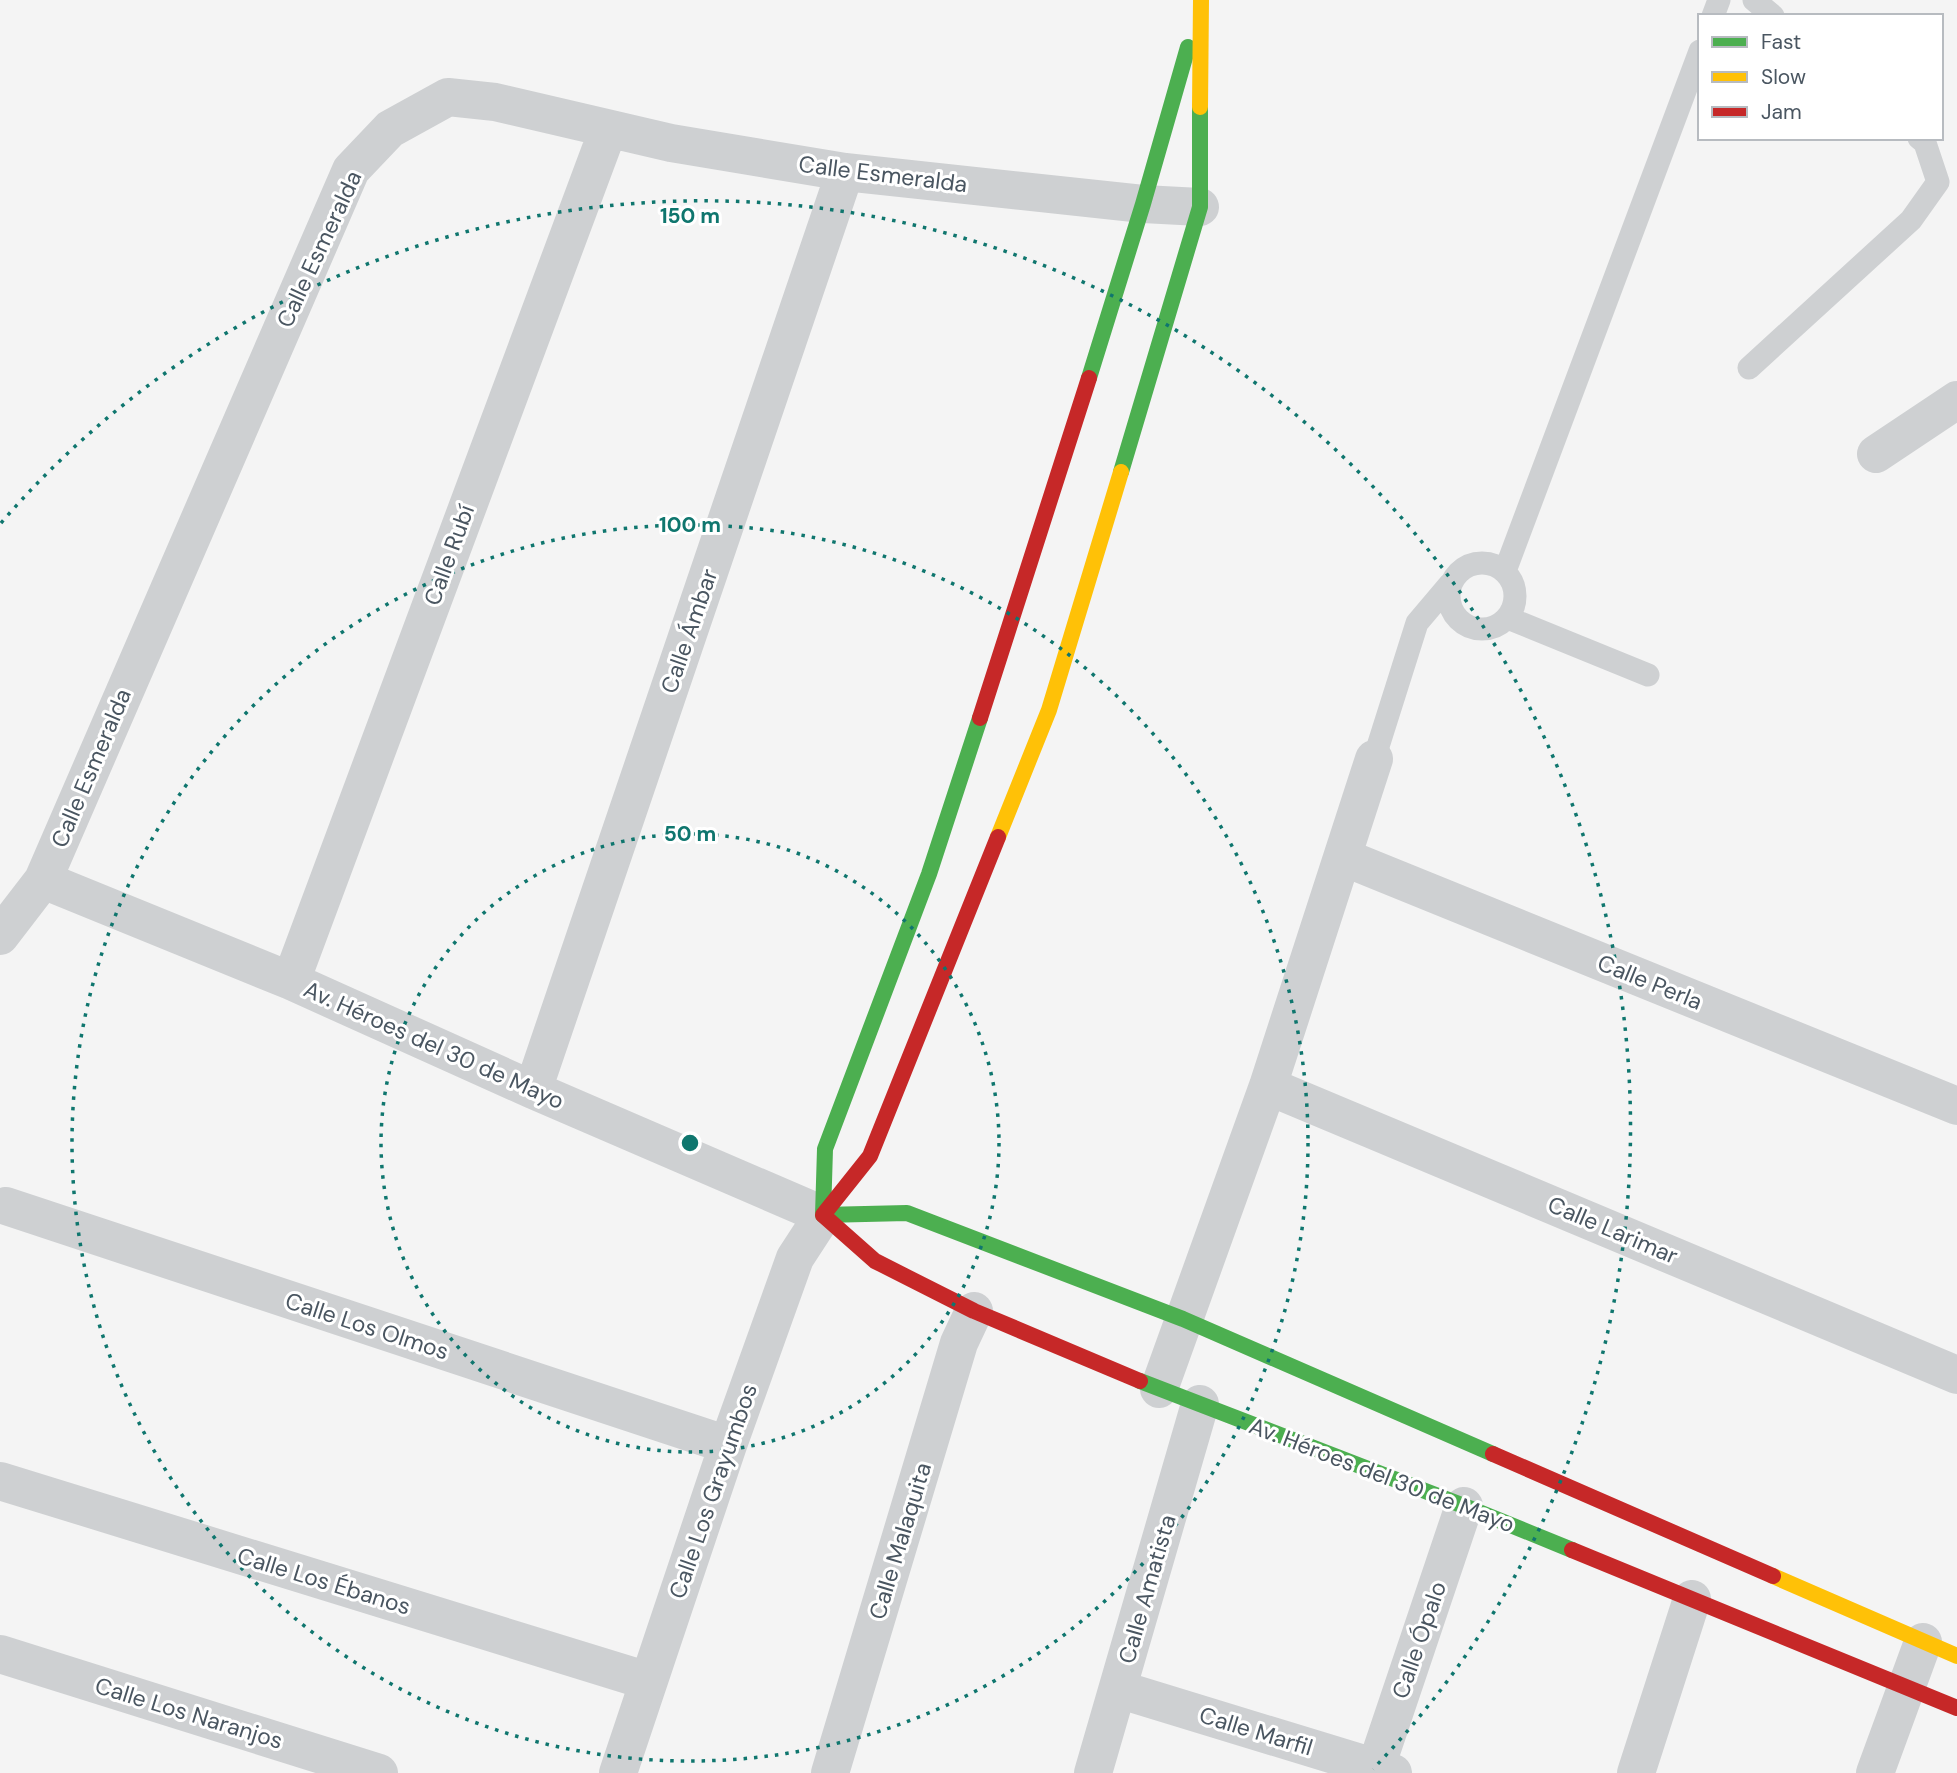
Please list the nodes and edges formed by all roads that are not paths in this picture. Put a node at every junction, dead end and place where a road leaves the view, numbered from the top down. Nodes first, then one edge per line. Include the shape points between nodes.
1 (1201, 0) edge
2 (1754, 0) edge
3 (1771, 14) edge
4 (1698, 56) edge
5 (608, 130) junction
6 (1921, 140) edge
7 (845, 172) junction
8 (1143, 204) junction
9 (1200, 207) junction
10 (1749, 368) dead end
11 (1957, 400) edge
12 (1876, 454) dead end
13 (1504, 571) junction
14 (1450, 584) junction
15 (1508, 618) junction
16 (1648, 675) dead end
17 (1374, 759) joint
18 (1343, 857) junction
19 (43, 880) junction
20 (0, 936) edge
21 (291, 981) junction
22 (1268, 1086) junction
23 (533, 1090) junction
24 (1957, 1106) edge
25 (6, 1206) dead end
26 (823, 1215) junction
27 (974, 1311) junction
28 (1183, 1319) junction
29 (1957, 1375) edge
30 (1159, 1389) junction
31 (1200, 1404) junction
32 (728, 1445) junction
33 (0, 1481) edge
34 (1464, 1506) junction
35 (1692, 1598) junction
36 (1940, 1649) edge
37 (0, 1654) edge
38 (648, 1681) junction
39 (1905, 1687) junction
40 (1118, 1689) junction
41 (1957, 1708) edge
42 (1381, 1771) edge
43 (379, 1773) edge
44 (618, 1773) edge
45 (830, 1773) edge
46 (1093, 1773) edge
47 (1636, 1773) edge
48 (1875, 1773) edge

1 - 8 street
1 - 9 street
2 - 3 lane
4 - 13 lane
5 - 7 street, Calle Esmeralda
5 - 19 street, Calle Esmeralda via 495,102 448,97 390,129 351,170
5 - 21 street, Calle Rubí
6 - 10 lane via 1938,182 1911,220
7 - 8 street, Calle Esmeralda
7 - 23 street, Calle Ámbar
8 - 9 street, Calle Esmeralda
8 - 26 street via 933,861 825,1149
9 - 26 street via 1049,710 870,1156
11 - 12 street
13 - 14 lane via 1480,562 1457,573
13 - 15 lane via 1516,593
14 - 15 lane via 1448,598 1460,621 1484,629
14 - 17 lane via 1417,623
15 - 16 lane
17 - 18 street
18 - 22 street
18 - 24 street, Calle Perla
19 - 20 street, Calle Esmeralda
19 - 21 street, Av. Héroes del 30 de Mayo
21 - 23 street, Av. Héroes del 30 de Mayo
22 - 28 street
22 - 29 street, Calle Larimar
23 - 26 street, Av. Héroes del 30 de Mayo
25 - 32 street, Calle Los Olmos
26 - 27 street, Av. Héroes del 30 de Mayo via 875,1261
26 - 28 street, Av. Héroes del 30 de Mayo via 907,1213
26 - 32 street, Calle Los Grayumbos via 795,1258
27 - 30 street, Av. Héroes del 30 de Mayo
27 - 45 street, Calle Malaquita via 959,1343
28 - 30 street
28 - 36 street, Av. Héroes del 30 de Mayo
30 - 31 street, Av. Héroes del 30 de Mayo
31 - 34 street, Av. Héroes del 30 de Mayo
31 - 40 street, Calle Amatista
32 - 38 street, Calle Los Grayumbos
33 - 38 street, Calle Los Ébanos
34 - 35 street, Av. Héroes del 30 de Mayo
34 - 42 street, Calle Ópalo
35 - 39 street, Av. Héroes del 30 de Mayo
35 - 47 street
36 - 39 street
37 - 43 street, Calle Los Naranjos
38 - 44 street, Calle Los Grayumbos
39 - 41 street, Av. Héroes del 30 de Mayo
39 - 48 street
40 - 42 street, Calle Marfil
40 - 46 street, Calle Amatista

